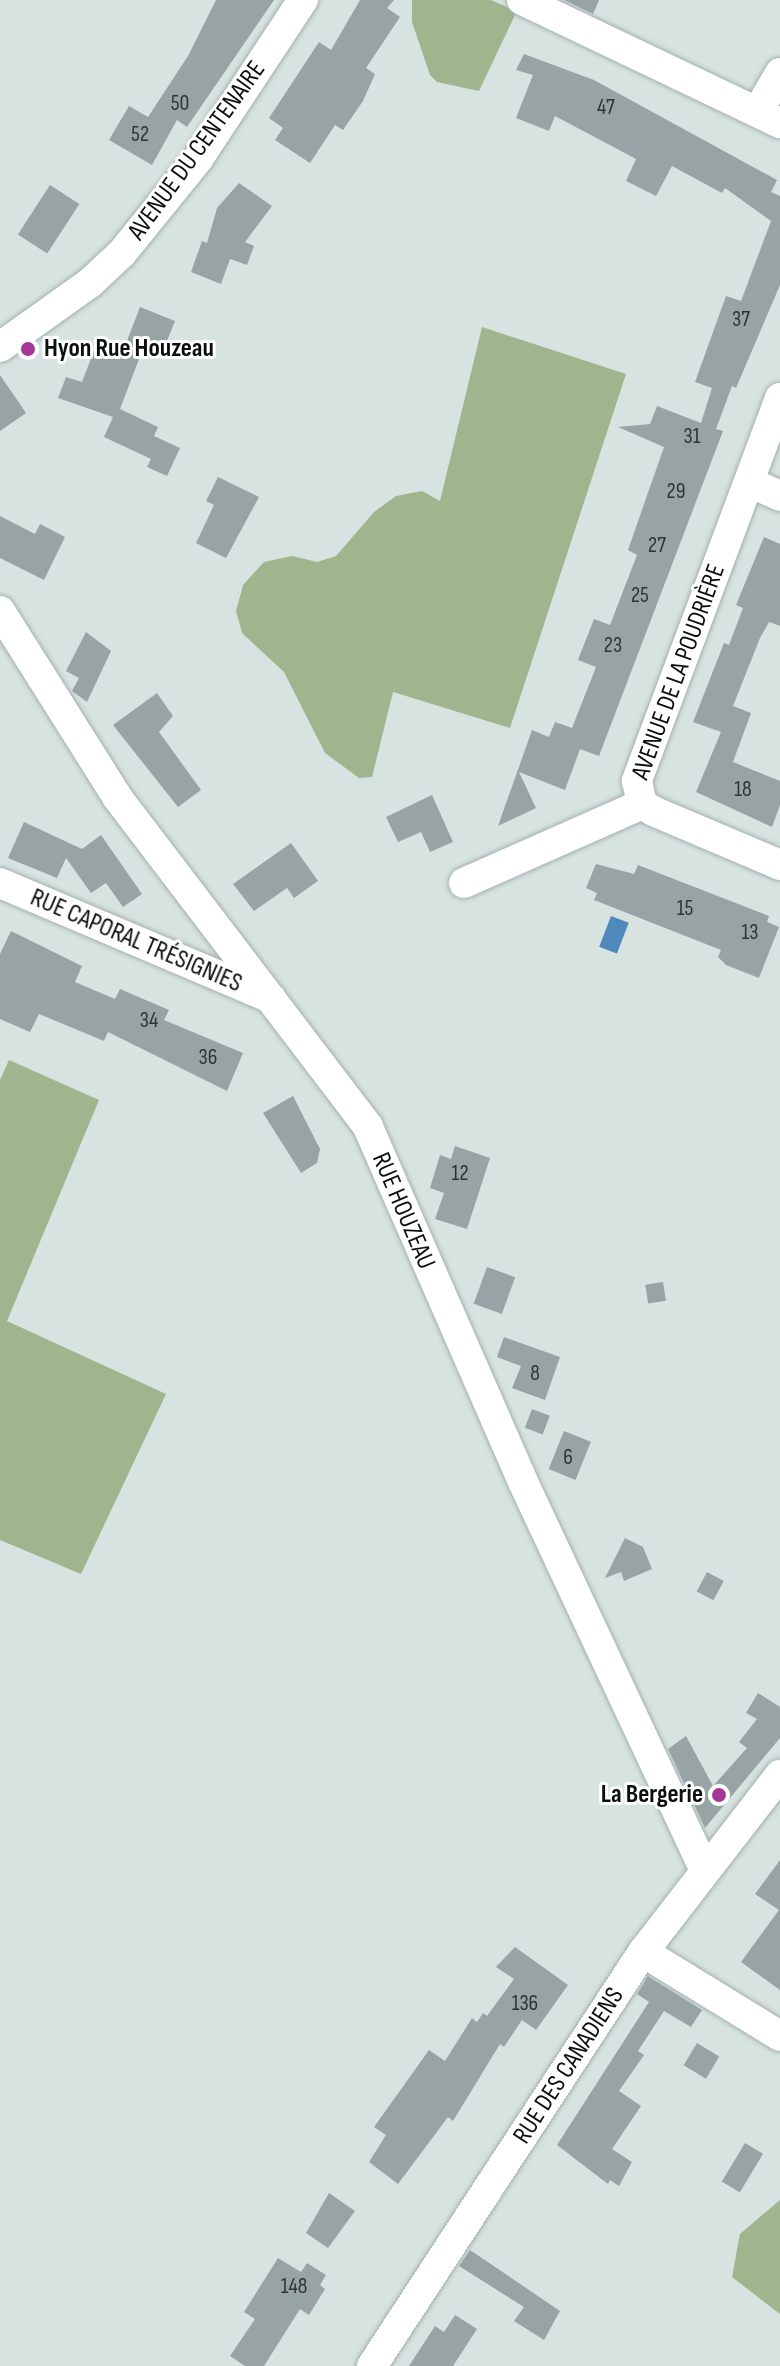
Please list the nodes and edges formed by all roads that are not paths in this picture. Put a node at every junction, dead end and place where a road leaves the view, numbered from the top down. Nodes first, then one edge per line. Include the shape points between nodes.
1 (303, 0) edge
2 (522, 0) edge
3 (780, 73) edge
4 (769, 117) edge
5 (0, 347) edge
6 (780, 398) edge
7 (749, 482) junction
8 (780, 496) edge
9 (0, 611) edge
10 (642, 804) junction
11 (780, 865) edge
12 (0, 883) edge
13 (464, 883) dead end
14 (272, 998) junction
15 (780, 1775) edge
16 (705, 1871) junction
17 (643, 1952) junction
18 (780, 2036) edge
19 (372, 2366) edge

1 - 5 street, AVENUE DU CENTENAIRE via 198,159 122,253 91,282
2 - 4 street
3 - 4 street
6 - 7 street, AVENUE DE LA POUDRIÈRE
7 - 8 street
7 - 10 street, AVENUE DE LA POUDRIÈRE via 640,765
9 - 14 street, RUE HOUZEAU via 117,797
10 - 11 street, AVENUE DE LA POUDRIÈRE
10 - 13 street
12 - 14 street, RUE CAPORAL TRÉSIGNIES
14 - 16 street, RUE HOUZEAU via 368,1127 517,1468
15 - 16 street, RUE DES CANADIENS
16 - 17 street, RUE DES CANADIENS
17 - 18 street
17 - 19 street, RUE DES CANADIENS

